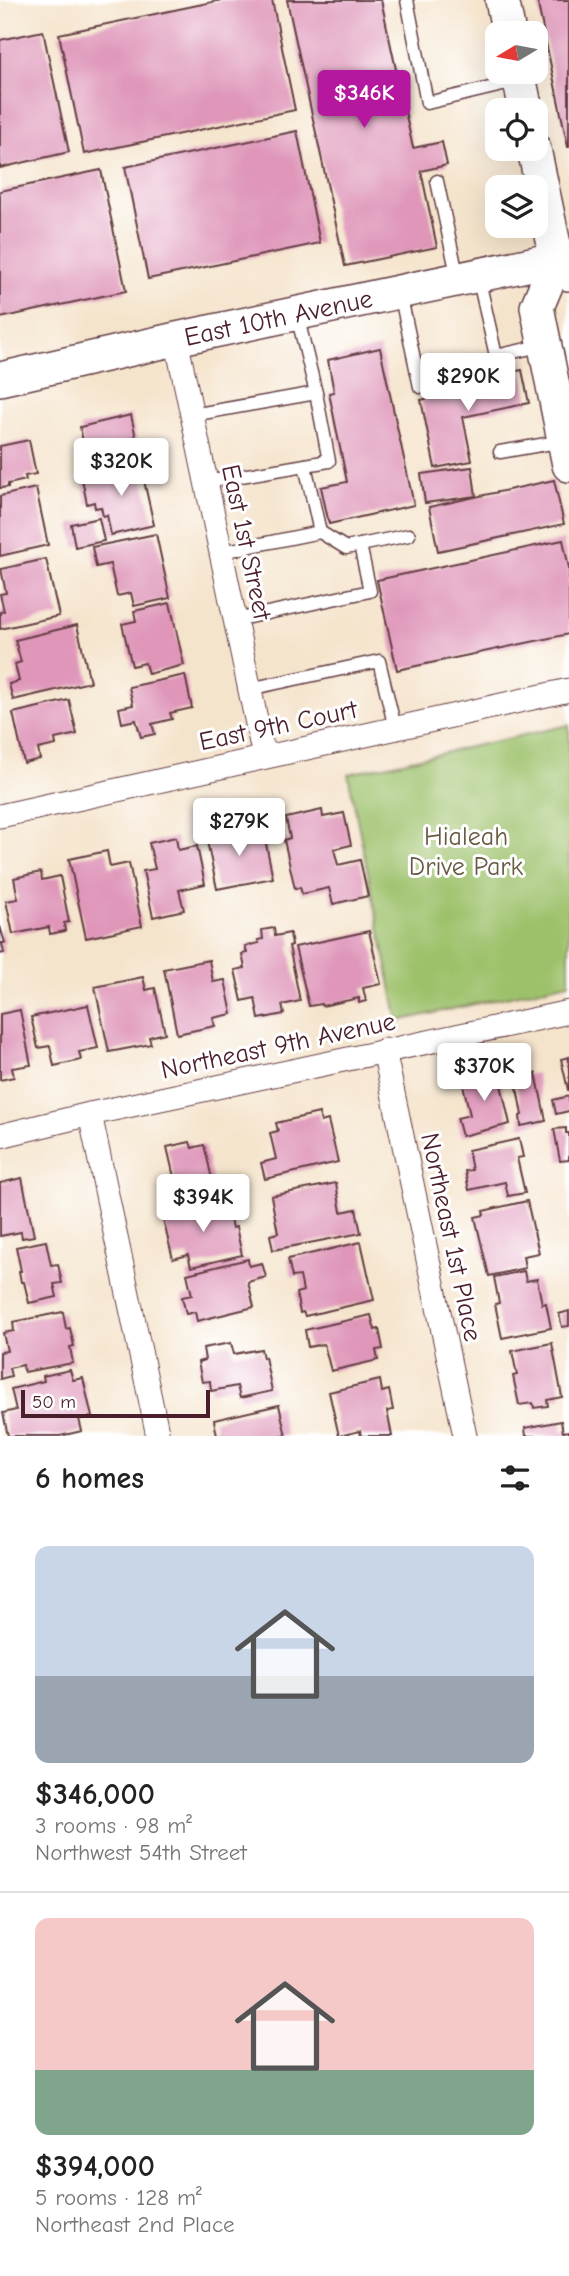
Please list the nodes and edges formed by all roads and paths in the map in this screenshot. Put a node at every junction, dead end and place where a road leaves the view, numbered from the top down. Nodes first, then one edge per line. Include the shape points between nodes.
1 (407, 0) edge
2 (502, 0) edge
3 (506, 21) edge
4 (521, 88) edge
5 (537, 161) edge
6 (437, 181) dead end
7 (565, 263) edge
8 (468, 277) junction
9 (400, 292) junction
10 (297, 314) junction
11 (176, 339) junction
12 (544, 345) junction
13 (0, 379) edge
14 (420, 387) dead end
15 (316, 393) junction
16 (192, 415) junction
17 (500, 452) dead end
18 (566, 453) edge
19 (305, 465) junction
20 (206, 482) junction
21 (320, 532) junction
22 (409, 535) dead end
23 (360, 545) junction
24 (222, 552) junction
25 (235, 620) junction
26 (250, 689) junction
27 (569, 690) edge
28 (395, 729) junction
29 (264, 757) junction
30 (0, 816) edge
31 (569, 1012) edge
32 (384, 1050) junction
33 (90, 1114) junction
34 (0, 1136) edge
35 (158, 1436) edge
36 (466, 1436) edge

1 - 4 lane via 427,103
2 - 3 street
5 - 7 street
6 - 8 lane
7 - 8 street, East 10th Avenue
7 - 12 street via 537,307
8 - 9 street, East 10th Avenue
8 - 12 lane via 495,356
9 - 10 street, East 10th Avenue
9 - 14 lane
10 - 11 street, East 10th Avenue
10 - 15 lane
11 - 13 street, East 10th Avenue
11 - 16 street, East 1st Street
12 - 18 street
15 - 16 lane
15 - 19 lane via 330,461
16 - 20 street, East 1st Street
17 - 18 lane
19 - 20 lane
19 - 21 lane
20 - 24 street, East 1st Street
21 - 23 lane via 346,548
21 - 24 lane
22 - 23 lane
23 - 25 lane via 370,591
24 - 25 street, East 1st Street
25 - 26 street, East 1st Street
26 - 28 lane via 379,661
26 - 29 street, East 1st Street
27 - 28 street, East 9th Court
28 - 29 street, East 9th Court
29 - 30 street, East 9th Court
31 - 32 street, Northeast 9th Avenue
32 - 33 street, Northeast 9th Avenue
32 - 36 street, Northeast 1st Place
33 - 34 street, Northeast 9th Avenue
33 - 35 street

